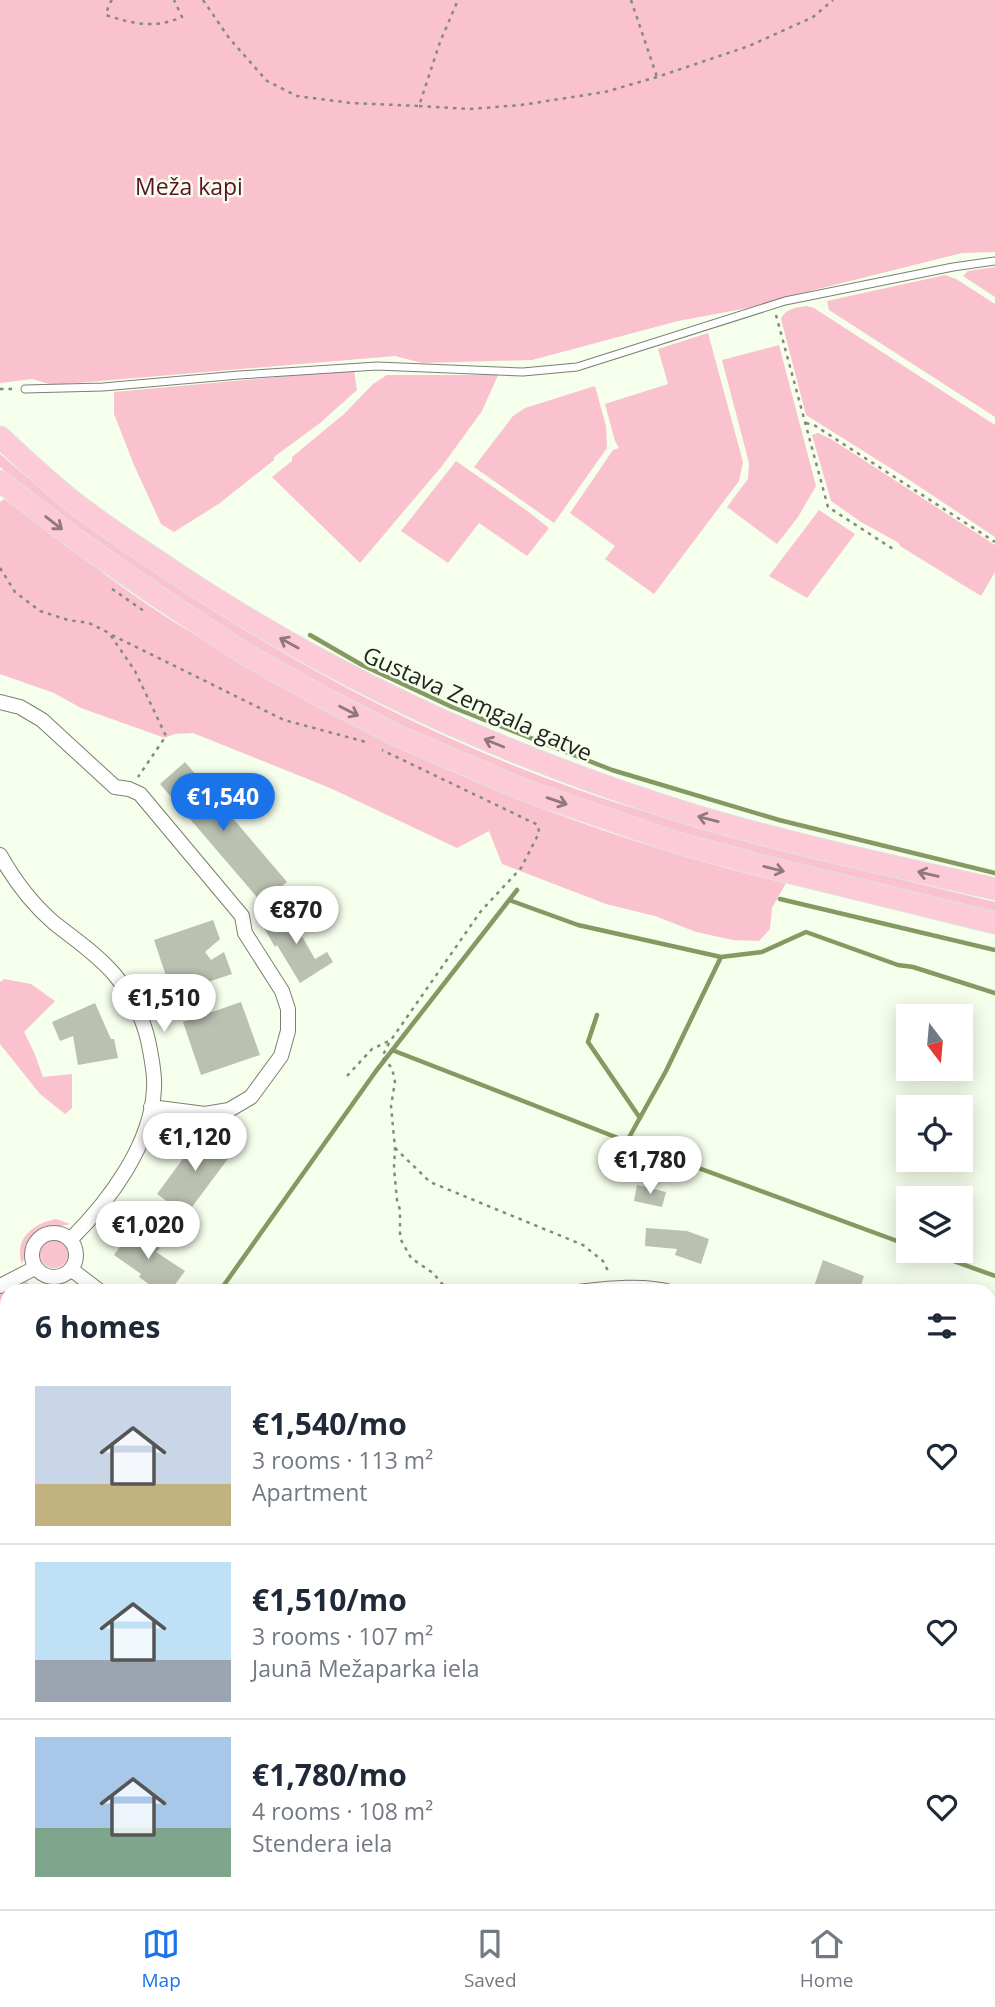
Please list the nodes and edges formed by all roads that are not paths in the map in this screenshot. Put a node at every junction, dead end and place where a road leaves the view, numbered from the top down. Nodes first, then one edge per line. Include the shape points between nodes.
1 (995, 261) edge
2 (25, 389) dead end
3 (0, 437) edge
4 (0, 481) edge
5 (0, 702) edge
6 (0, 855) edge
7 (995, 889) edge
8 (995, 923) edge
9 (151, 1107) junction
10 (71, 1239) junction
11 (35, 1268) junction
12 (72, 1270) junction
13 (4, 1284) edge
14 (90, 1284) edge

1 - 2 lane via 773,305 577,367 523,372 377,366
7 -> 3 main road, Gustava Zemgala gatve via 694,815 573,775 371,688 258,626 132,544 71,500
4 -> 8 main road via 75,540 244,654 398,736 524,790 674,842
5 - 9 street via 42,720 115,786 140,794 242,916 245,933 282,991 288,1031 281,1056 251,1097 229,1110 205,1114
6 - 9 street via 33,901 95,955 134,1000 144,1021 153,1067
9 - 10 street via 143,1139 124,1173
10 - 11 street via 51,1232 41,1237 34,1245
10 - 12 street via 77,1260
11 - 12 street via 52,1278
11 - 13 street
12 - 14 street

